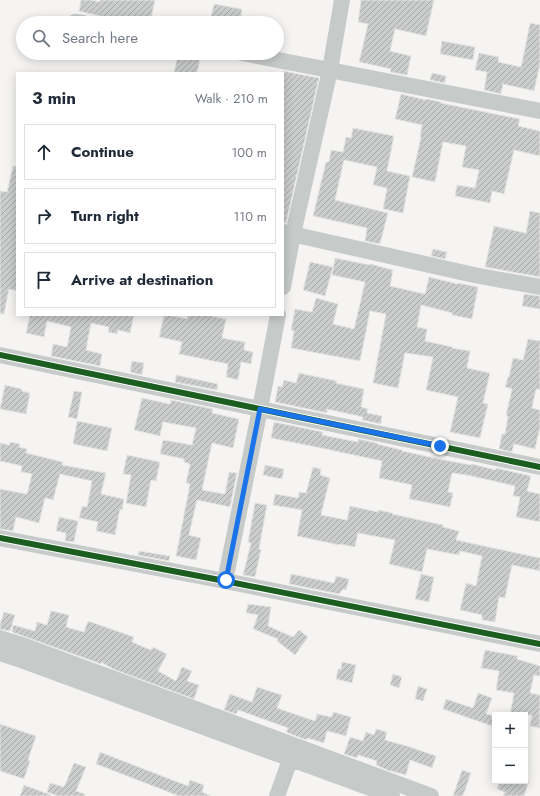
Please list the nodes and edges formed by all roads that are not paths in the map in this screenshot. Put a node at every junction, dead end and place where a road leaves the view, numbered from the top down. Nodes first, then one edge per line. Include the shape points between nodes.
1 (342, 0) edge
2 (278, 60) edge
3 (330, 70) junction
4 (540, 111) edge
5 (288, 233) edge
6 (284, 276) edge
7 (540, 287) edge
8 (278, 316) edge
9 (0, 355) edge
10 (260, 409) junction
11 (540, 467) edge
12 (0, 538) edge
13 (226, 580) junction
14 (0, 638) edge
15 (540, 644) edge
16 (0, 653) edge
17 (293, 752) junction
18 (277, 796) edge
19 (392, 796) edge
20 (432, 796) edge

1 - 3 street
2 - 3 street
3 - 4 street
3 - 5 street
5 - 6 street
5 - 7 street via 474,275
8 - 10 street
9 - 10 street
10 - 11 street
10 - 13 street
12 - 13 street
13 - 15 street
14 - 17 street
16 - 17 street
17 - 18 street
17 - 19 street
17 - 20 street

